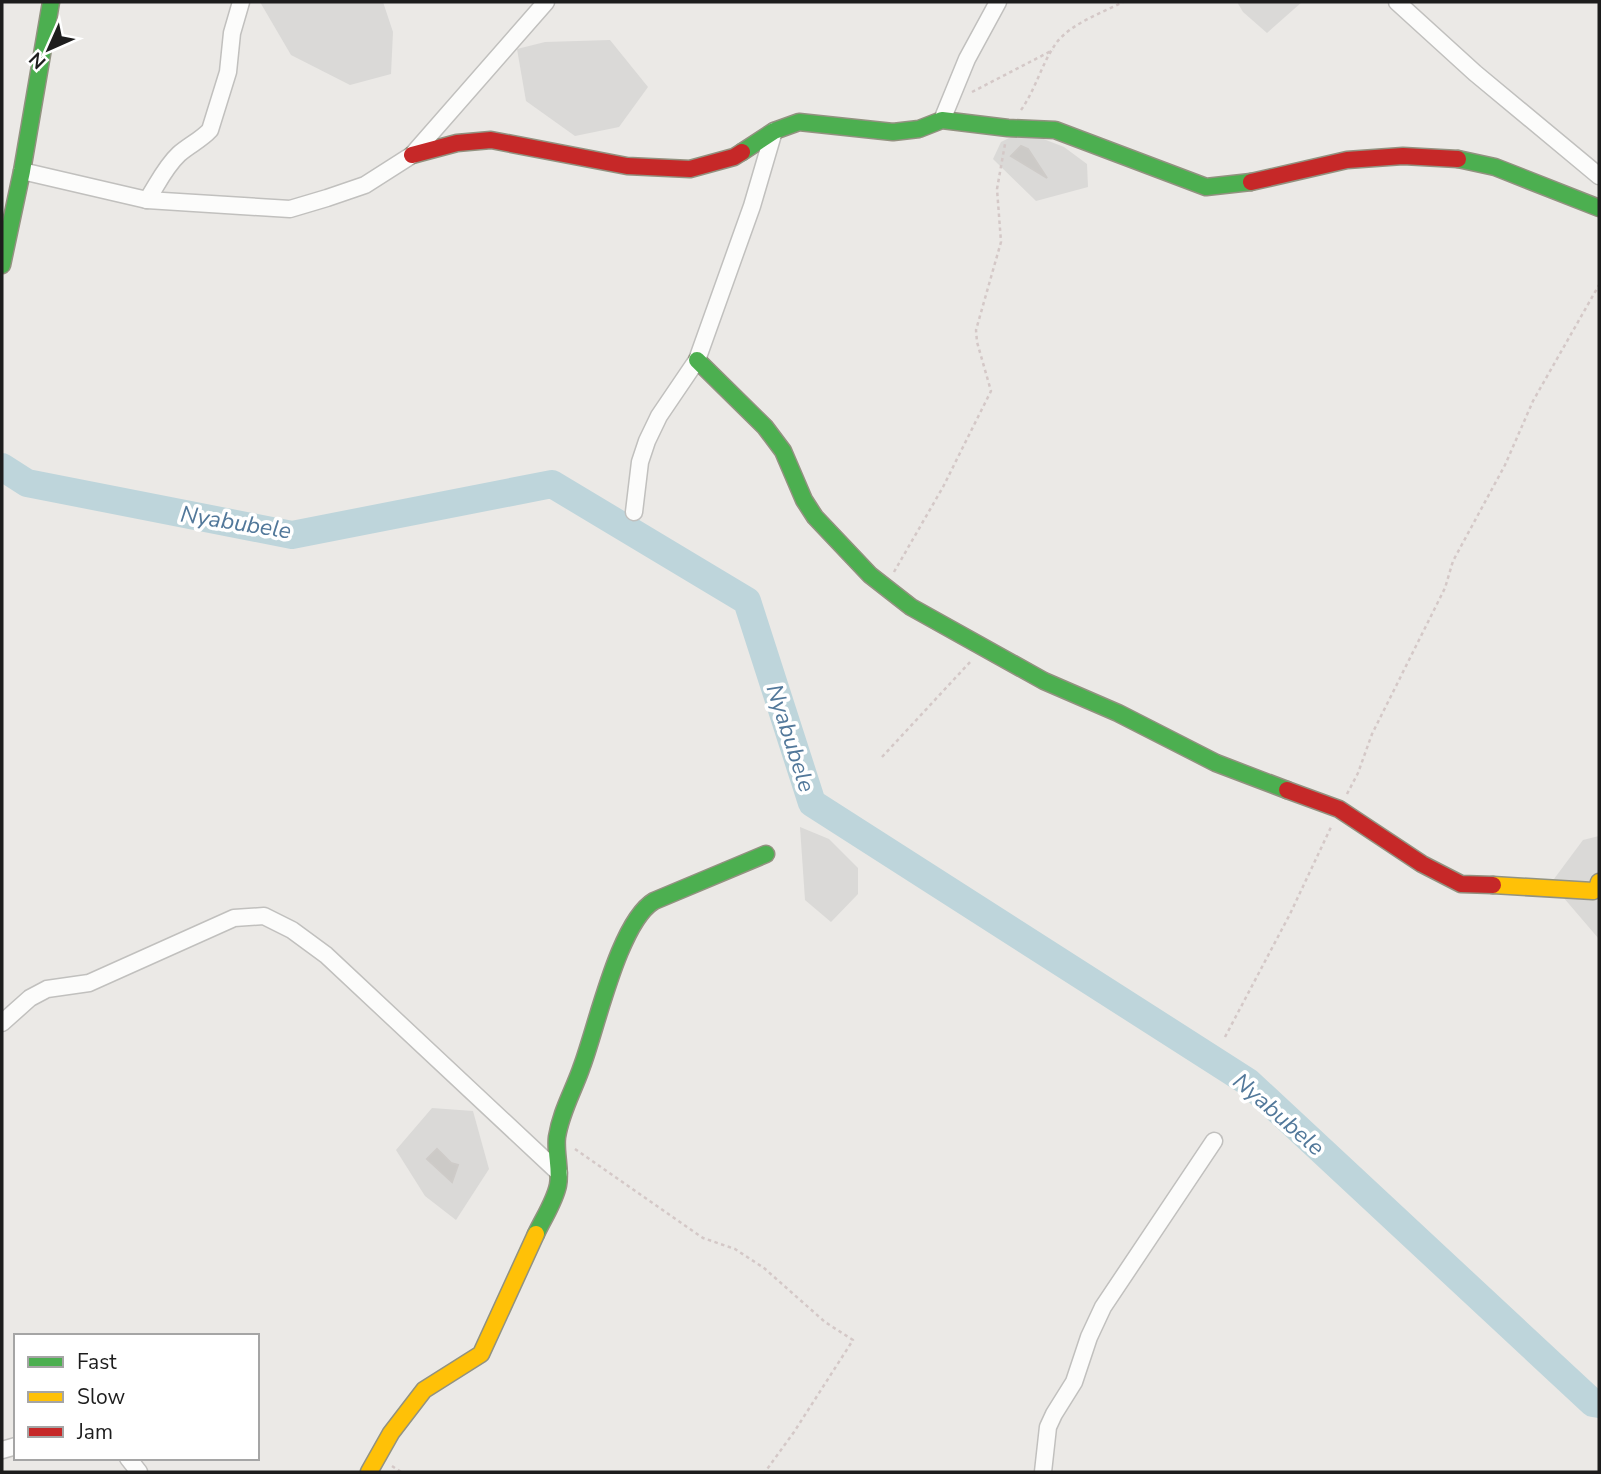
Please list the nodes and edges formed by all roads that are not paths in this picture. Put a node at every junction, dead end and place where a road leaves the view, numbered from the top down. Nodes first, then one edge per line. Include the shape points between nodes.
1 (50, 2) edge
2 (241, 2) edge
3 (998, 2) edge
4 (1396, 2) edge
5 (539, 5) edge
6 (942, 120) junction
7 (774, 131) junction
8 (412, 155) junction
9 (22, 171) junction
10 (1599, 176) edge
11 (147, 200) junction
12 (1599, 208) edge
13 (2, 265) edge
14 (697, 360) junction
15 (634, 512) dead end
16 (766, 854) dead end
17 (1599, 882) edge
18 (2, 1023) edge
19 (1214, 1141) dead end
20 (559, 1172) junction
21 (369, 1472) edge
22 (1043, 1472) edge

1 - 9 street
2 - 11 street via 232,33 229,72 210,130 170,164
3 - 6 street
4 - 10 street
5 - 8 street
6 - 7 street via 893,132 799,122
6 - 12 street via 1055,130 1206,187 1265,180 1345,161 1419,156 1495,168
7 - 8 street via 734,157 690,169 627,166 491,140
7 - 14 street
8 - 11 street via 365,184 290,209
9 - 11 street
9 - 13 street
14 - 15 street via 647,441
14 - 17 street via 765,426 783,451 815,517 870,575 911,607 983,649 1216,763 1339,809 1461,884 1593,891
16 - 20 street via 654,901 634,920 566,1101 557,1138
18 - 20 street via 47,989 89,983 234,918 264,916 326,956
19 - 22 street via 1103,1307 1074,1382 1048,1427
20 - 21 street via 558,1185 481,1354 424,1390

